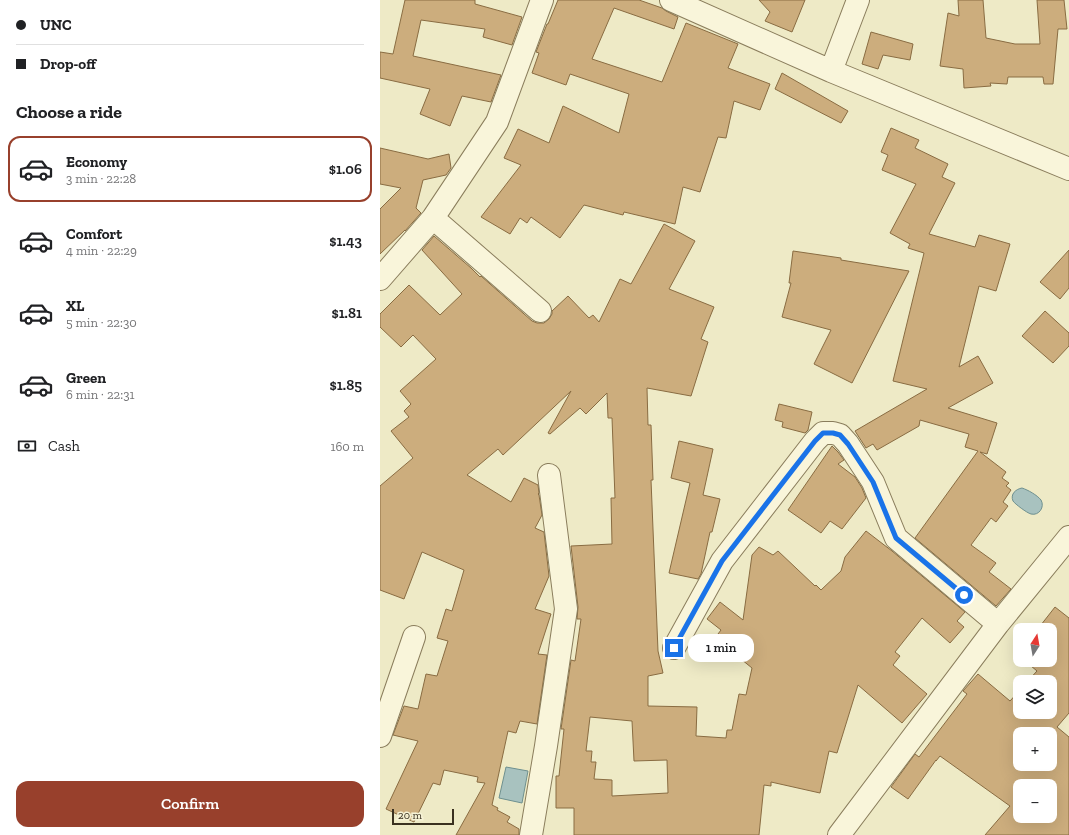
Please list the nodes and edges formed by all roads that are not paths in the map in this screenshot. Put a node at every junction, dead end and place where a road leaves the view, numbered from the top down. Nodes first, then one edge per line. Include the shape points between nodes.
1 (542, 0) edge
2 (671, 0) edge
3 (858, 0) edge
4 (832, 71) junction
5 (1069, 169) edge
6 (433, 218) junction
7 (380, 279) edge
8 (540, 311) dead end
9 (549, 475) dead end
10 (1069, 537) edge
11 (998, 624) junction
12 (414, 637) dead end
13 (674, 648) dead end
14 (380, 736) edge
15 (531, 835) edge
16 (839, 835) edge

1 - 6 street via 497,122
2 - 4 street
3 - 4 street
4 - 5 street
6 - 7 street
6 - 8 street
9 - 15 street via 566,609
10 - 11 street
11 - 13 street via 896,538 873,482 848,444 840,435 823,433 722,561
11 - 16 street
12 - 14 street

